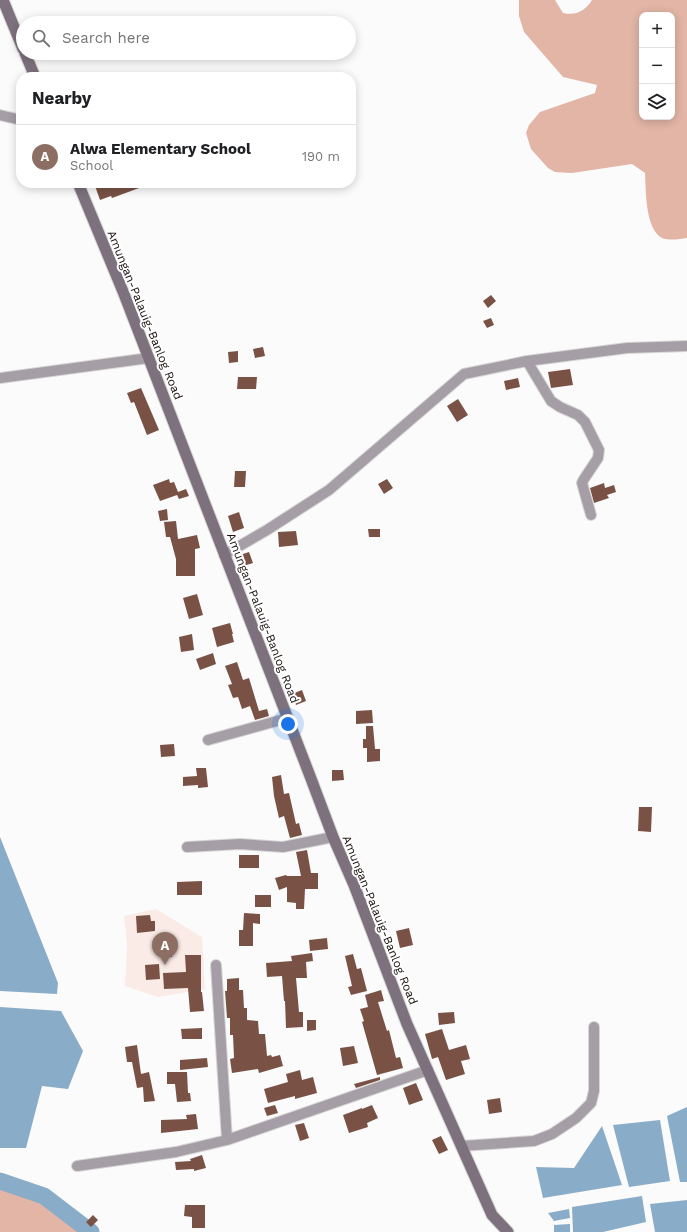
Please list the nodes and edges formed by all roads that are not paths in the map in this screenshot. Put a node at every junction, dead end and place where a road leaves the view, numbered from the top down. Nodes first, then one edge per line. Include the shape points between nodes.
1 (3, 0) edge
2 (16, 32) edge
3 (28, 60) edge
4 (33, 72) edge
5 (0, 115) edge
6 (16, 119) edge
7 (80, 188) edge
8 (687, 346) edge
9 (149, 358) junction
10 (527, 361) junction
11 (0, 378) edge
12 (590, 515) dead end
13 (224, 555) junction
14 (288, 718) junction
15 (208, 740) dead end
16 (333, 837) junction
17 (187, 846) dead end
18 (216, 965) dead end
19 (594, 1027) dead end
20 (428, 1070) junction
21 (227, 1140) junction
22 (461, 1146) junction
23 (77, 1166) dead end
24 (508, 1232) edge

1 - 2 main road
3 - 4 main road
5 - 6 street
7 - 9 main road, Amungan-Palauig-Banlog Road
8 - 10 street via 627,348
9 - 11 street
9 - 13 main road, Amungan-Palauig-Banlog Road
10 - 12 street via 551,401 578,415 585,422 599,450 598,458 582,483
10 - 13 street via 464,374 329,490
13 - 14 main road, Amungan-Palauig-Banlog Road
14 - 15 street
14 - 16 main road, Amungan-Palauig-Banlog Road
16 - 17 street via 283,847 240,844
16 - 20 main road, Amungan-Palauig-Banlog Road via 407,1024
18 - 21 street
19 - 22 street via 594,1091 591,1103 576,1118 552,1134 534,1141
20 - 21 street
20 - 22 main road, Amungan-Palauig-Banlog Road
21 - 23 street via 176,1152
22 - 24 main road, Amungan-Palauig-Banlog Road via 492,1215

